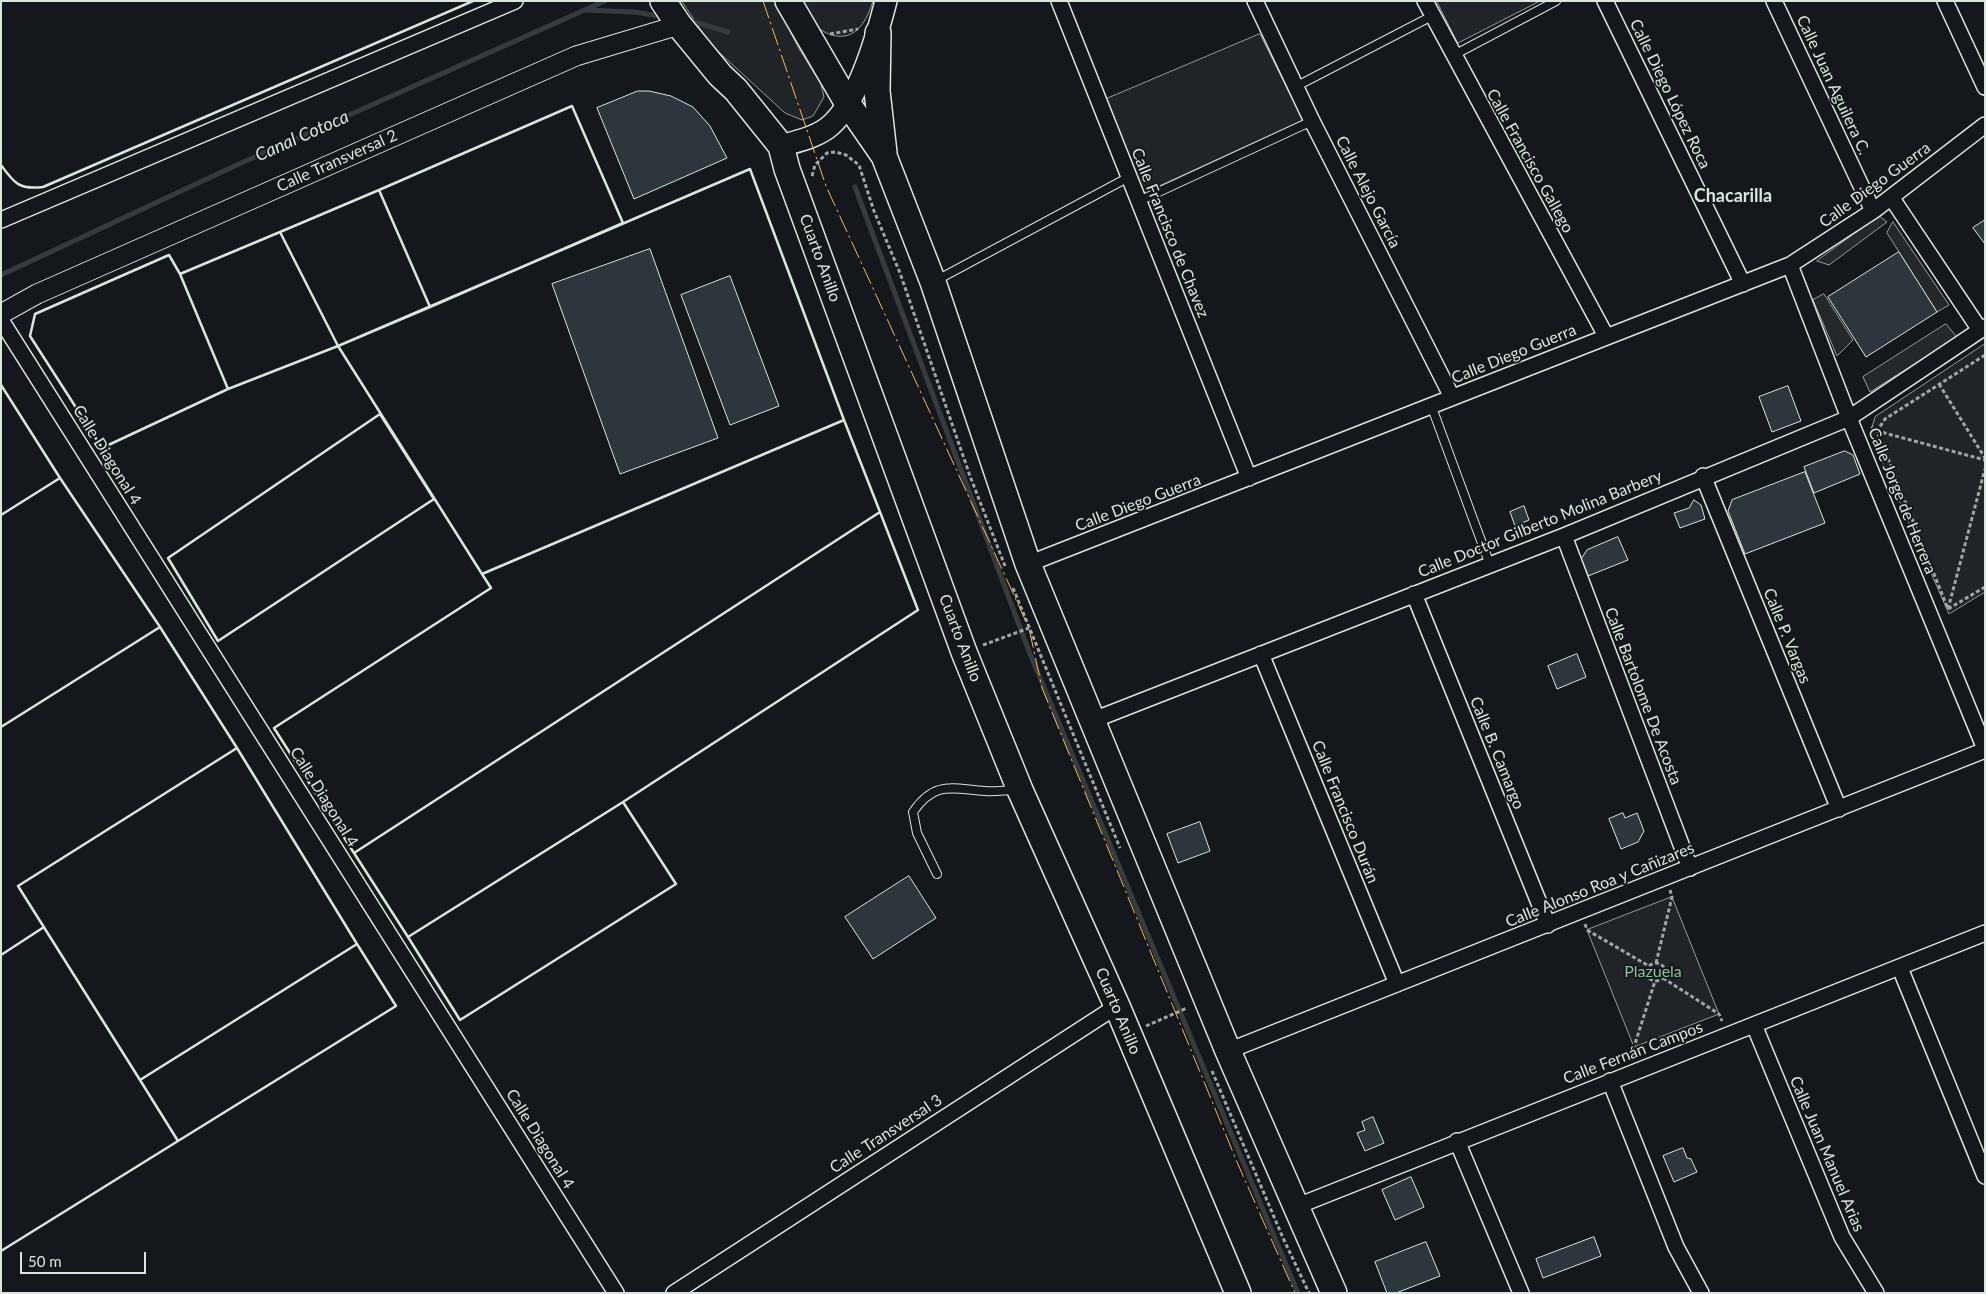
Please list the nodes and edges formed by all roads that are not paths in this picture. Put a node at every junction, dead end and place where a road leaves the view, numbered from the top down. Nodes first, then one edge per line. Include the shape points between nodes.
1 (515, 1) edge
2 (663, 1) edge
3 (788, 1) edge
4 (886, 1) edge
5 (1059, 1) edge
6 (1255, 1) edge
7 (1425, 1) edge
8 (1556, 1) edge
9 (1605, 1) edge
10 (1774, 1) edge
11 (1945, 1) edge
12 (1432, 16) junction
13 (679, 25) junction
14 (878, 33) junction
15 (1453, 56) junction
16 (1295, 87) junction
17 (1985, 87) edge
18 (848, 104) junction
19 (1312, 121) junction
20 (1985, 125) edge
21 (781, 146) junction
22 (884, 156) junction
23 (1129, 176) junction
24 (1892, 197) junction
25 (1140, 201) junction
26 (1873, 211) junction
27 (3, 217) edge
28 (1790, 265) junction
29 (933, 282) junction
30 (1743, 284) junction
31 (1, 314) edge
32 (1, 320) edge
33 (1982, 328) edge
34 (1606, 336) junction
35 (1452, 397) junction
36 (1431, 405) junction
37 (1849, 418) junction
38 (1703, 476) junction
39 (1249, 478) junction
40 (1564, 536) junction
41 (1028, 564) junction
42 (1490, 565) junction
43 (1414, 594) junction
44 (1261, 654) junction
45 (1092, 721) junction
46 (1985, 750) edge
47 (1020, 790) junction
48 (1839, 809) junction
49 (1690, 868) junction
50 (937, 874) dead end
51 (1548, 925) junction
52 (1985, 933) edge
53 (1900, 968) junction
54 (1397, 984) junction
55 (1116, 1006) junction
56 (1754, 1025) junction
57 (1228, 1051) junction
58 (1610, 1081) junction
59 (1457, 1141) junction
60 (1985, 1176) edge
61 (1295, 1207) junction
62 (616, 1293) edge
63 (674, 1293) edge
64 (1238, 1293) edge
65 (1334, 1293) edge
66 (1521, 1293) edge
67 (1701, 1293) edge
68 (1876, 1293) edge

1 - 27 street
2 - 13 highway, Cuarto Anillo
3 - 18 highway
4 - 14 main road
5 - 23 street, Calle Francisco de Chavez
6 - 16 street, Calle Alejo García
7 - 12 street, Calle Francisco Gallego
8 - 15 lane
9 - 30 street, Calle Diego López Roca
10 - 26 street, Calle Juan Aguilera C.
11 - 17 street
12 - 15 street, Calle Francisco Gallego
12 - 16 lane
13 - 21 highway, Cuarto Anillo
13 - 31 street, Calle Transversal 2 via 576,56 37,294
14 - 18 main road
14 - 22 highway via 877,91
15 - 34 street, Calle Francisco Gallego
16 - 19 street, Calle Alejo García
18 - 21 main road via 831,125 805,140
18 - 22 highway
19 - 25 lane
19 - 35 street, Calle Alejo García
20 - 24 street, Calle Diego Guerra
21 - 47 highway, Cuarto Anillo via 964,652
22 - 29 highway
23 - 25 street, Calle Francisco de Chavez
23 - 29 lane
24 - 26 street, Calle Diego Guerra
24 - 33 street
25 - 39 street, Calle Francisco de Chavez
26 - 28 street, Calle Diego Guerra
28 - 30 street, Calle Diego Guerra
28 - 37 street, Calle Jorge de Herrera
29 - 41 highway
30 - 34 street, Calle Diego Guerra
32 - 62 street, Calle Diagonal 4
33 - 37 street, Calle Doctor Gilberto Molina Barbery
34 - 35 street, Calle Diego Guerra
35 - 36 street, Calle Diego Guerra
36 - 39 street, Calle Diego Guerra
36 - 42 lane
37 - 38 street, Calle Doctor Gilberto Molina Barbery
37 - 46 street, Calle Jorge de Herrera
38 - 40 street, Calle Doctor Gilberto Molina Barbery
38 - 48 street, Calle P. Vargas
39 - 41 street, Calle Diego Guerra
40 - 42 street, Calle Doctor Gilberto Molina Barbery
40 - 49 street, Calle Bartolome De Acosta
41 - 45 highway
42 - 43 street, Calle Doctor Gilberto Molina Barbery
43 - 44 street, Calle Doctor Gilberto Molina Barbery
43 - 51 street, Calle B. Camargo
44 - 45 street, Calle Doctor Gilberto Molina Barbery
44 - 54 street, Calle Francisco Durán
45 - 57 highway
46 - 48 street, Calle Alonso Roa y Cañizares
47 - 50 lane via 986,791 954,787 939,789 923,798 913,812 917,833
47 - 55 highway, Cuarto Anillo
48 - 49 street, Calle Alonso Roa y Cañizares
49 - 51 street, Calle Alonso Roa y Cañizares
51 - 54 street, Calle Alonso Roa y Cañizares
52 - 53 street, Calle Fernán Campos
53 - 56 street, Calle Fernán Campos
53 - 60 street
54 - 57 street, Calle Alonso Roa y Cañizares
55 - 63 street, Calle Transversal 3
55 - 64 highway, Cuarto Anillo
56 - 58 street, Calle Fernán Campos
56 - 68 street, Calle Juan Manuel Arias via 1842,1237
57 - 61 highway
58 - 59 street, Calle Fernán Campos
58 - 67 street via 1676,1246
59 - 61 street, Calle Fernán Campos
59 - 66 street
61 - 65 highway

